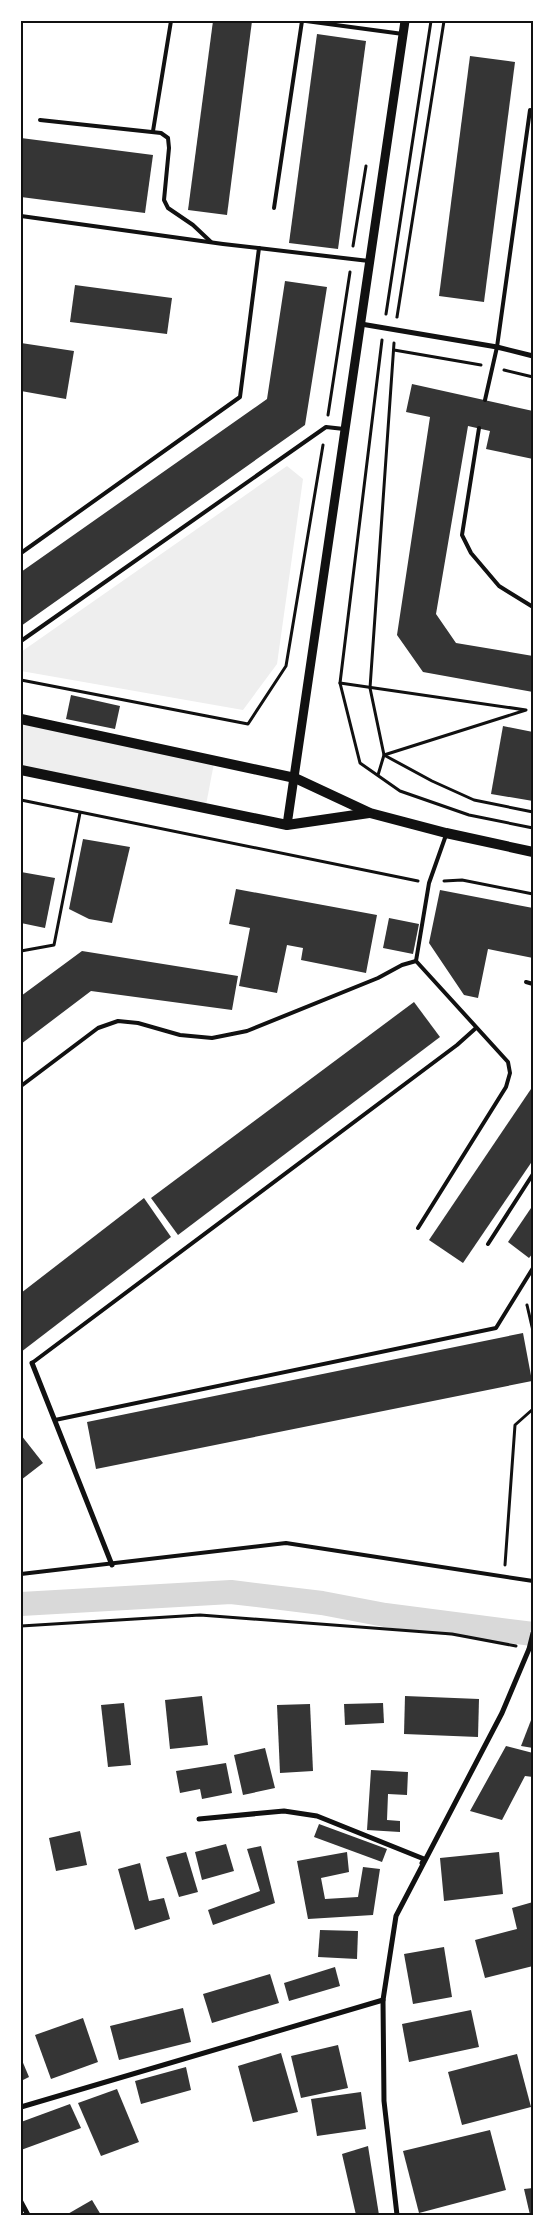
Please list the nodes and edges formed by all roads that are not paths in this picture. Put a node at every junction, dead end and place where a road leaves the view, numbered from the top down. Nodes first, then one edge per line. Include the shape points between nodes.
1 (171, 21) edge
2 (302, 21) edge
3 (306, 21) edge
4 (405, 21) edge
5 (403, 34) junction
6 (530, 110) dead end
7 (40, 120) dead end
8 (153, 131) junction
9 (274, 208) dead end
10 (21, 216) edge
11 (211, 242) junction
12 (259, 248) junction
13 (369, 261) junction
14 (361, 324) junction
15 (497, 347) junction
16 (533, 356) edge
17 (485, 400) dead end
18 (479, 428) dead end
19 (347, 430) junction
20 (21, 553) edge
21 (533, 607) edge
22 (21, 640) edge
23 (21, 719) edge
24 (21, 770) edge
25 (295, 778) junction
26 (370, 813) junction
27 (287, 826) junction
28 (446, 833) junction
29 (533, 852) edge
30 (416, 961) junction
31 (526, 982) dead end
32 (533, 984) edge
33 (476, 1028) junction
34 (21, 1086) edge
35 (533, 1174) edge
36 (418, 1228) dead end
37 (488, 1244) dead end
38 (533, 1268) edge
39 (32, 1363) joint
40 (55, 1420) junction
41 (112, 1565) junction
42 (21, 1574) edge
43 (533, 1581) edge
44 (533, 1633) edge
45 (531, 1649) edge
46 (199, 1819) dead end
47 (420, 1870) junction
48 (383, 2000) junction
49 (21, 2107) edge
50 (21, 2202) edge
51 (28, 2215) edge
52 (397, 2215) edge

1 - 8 lane
2 - 9 lane
3 - 5 lane
4 - 5 street
5 - 13 street
6 - 15 lane
7 - 8 lane
8 - 11 lane via 168,138 164,200 168,208
10 - 11 lane
11 - 12 lane
12 - 13 lane
12 - 20 lane via 240,397
13 - 14 street
14 - 15 street
14 - 19 street
15 - 16 street
15 - 17 lane
18 - 21 lane via 462,535 471,553 499,586
19 - 22 lane via 326,427
19 - 25 street
23 - 25 main road
24 - 27 main road
25 - 26 main road
25 - 27 street
26 - 27 main road
26 - 28 main road
28 - 29 main road
28 - 30 lane via 429,883
30 - 33 lane
30 - 34 lane via 247,1031 212,1038 118,1021 98,1028
31 - 32 lane
33 - 36 lane via 508,1062 510,1072 506,1087
33 - 39 lane
35 - 37 lane
38 - 40 lane via 496,1328
39 - 40 street
40 - 41 street
41 - 42 lane
41 - 43 lane via 286,1543
44 - 45 street
45 - 47 street
46 - 47 street via 284,1811 317,1816 424,1859
47 - 48 street via 396,1916
48 - 49 street
48 - 52 street via 384,2101
50 - 51 street

